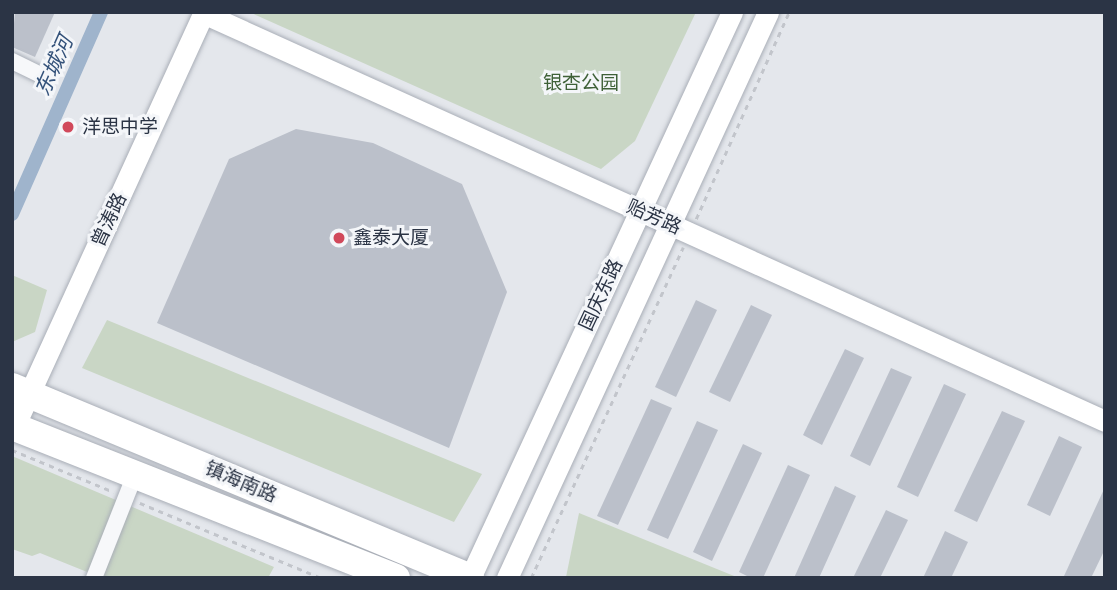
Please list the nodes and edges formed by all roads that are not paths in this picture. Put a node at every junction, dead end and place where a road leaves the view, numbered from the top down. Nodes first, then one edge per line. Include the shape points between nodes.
1 (732, 12) edge
2 (768, 12) edge
3 (204, 13) edge
4 (12, 61) edge
5 (43, 76) dead end
6 (640, 211) junction
7 (680, 229) junction
8 (21, 391) edge
9 (1105, 421) edge
10 (13, 434) edge
11 (131, 487) junction
12 (94, 578) edge
13 (396, 578) edge
14 (470, 578) edge
15 (507, 578) edge

1 - 6 street, 国庆东路
2 - 7 street, 国庆东路
3 - 6 street, 贻芳路
3 - 8 street, 曾涛路
4 - 5 street
6 - 7 street, 贻芳路
6 - 14 street, 国庆东路
7 - 9 street, 贻芳路
7 - 15 street, 国庆东路
8 - 10 street, 曾涛路
8 - 14 highway, 镇海南路
10 - 11 highway, 镇海南路
11 - 12 street
11 - 13 highway, 镇海南路

